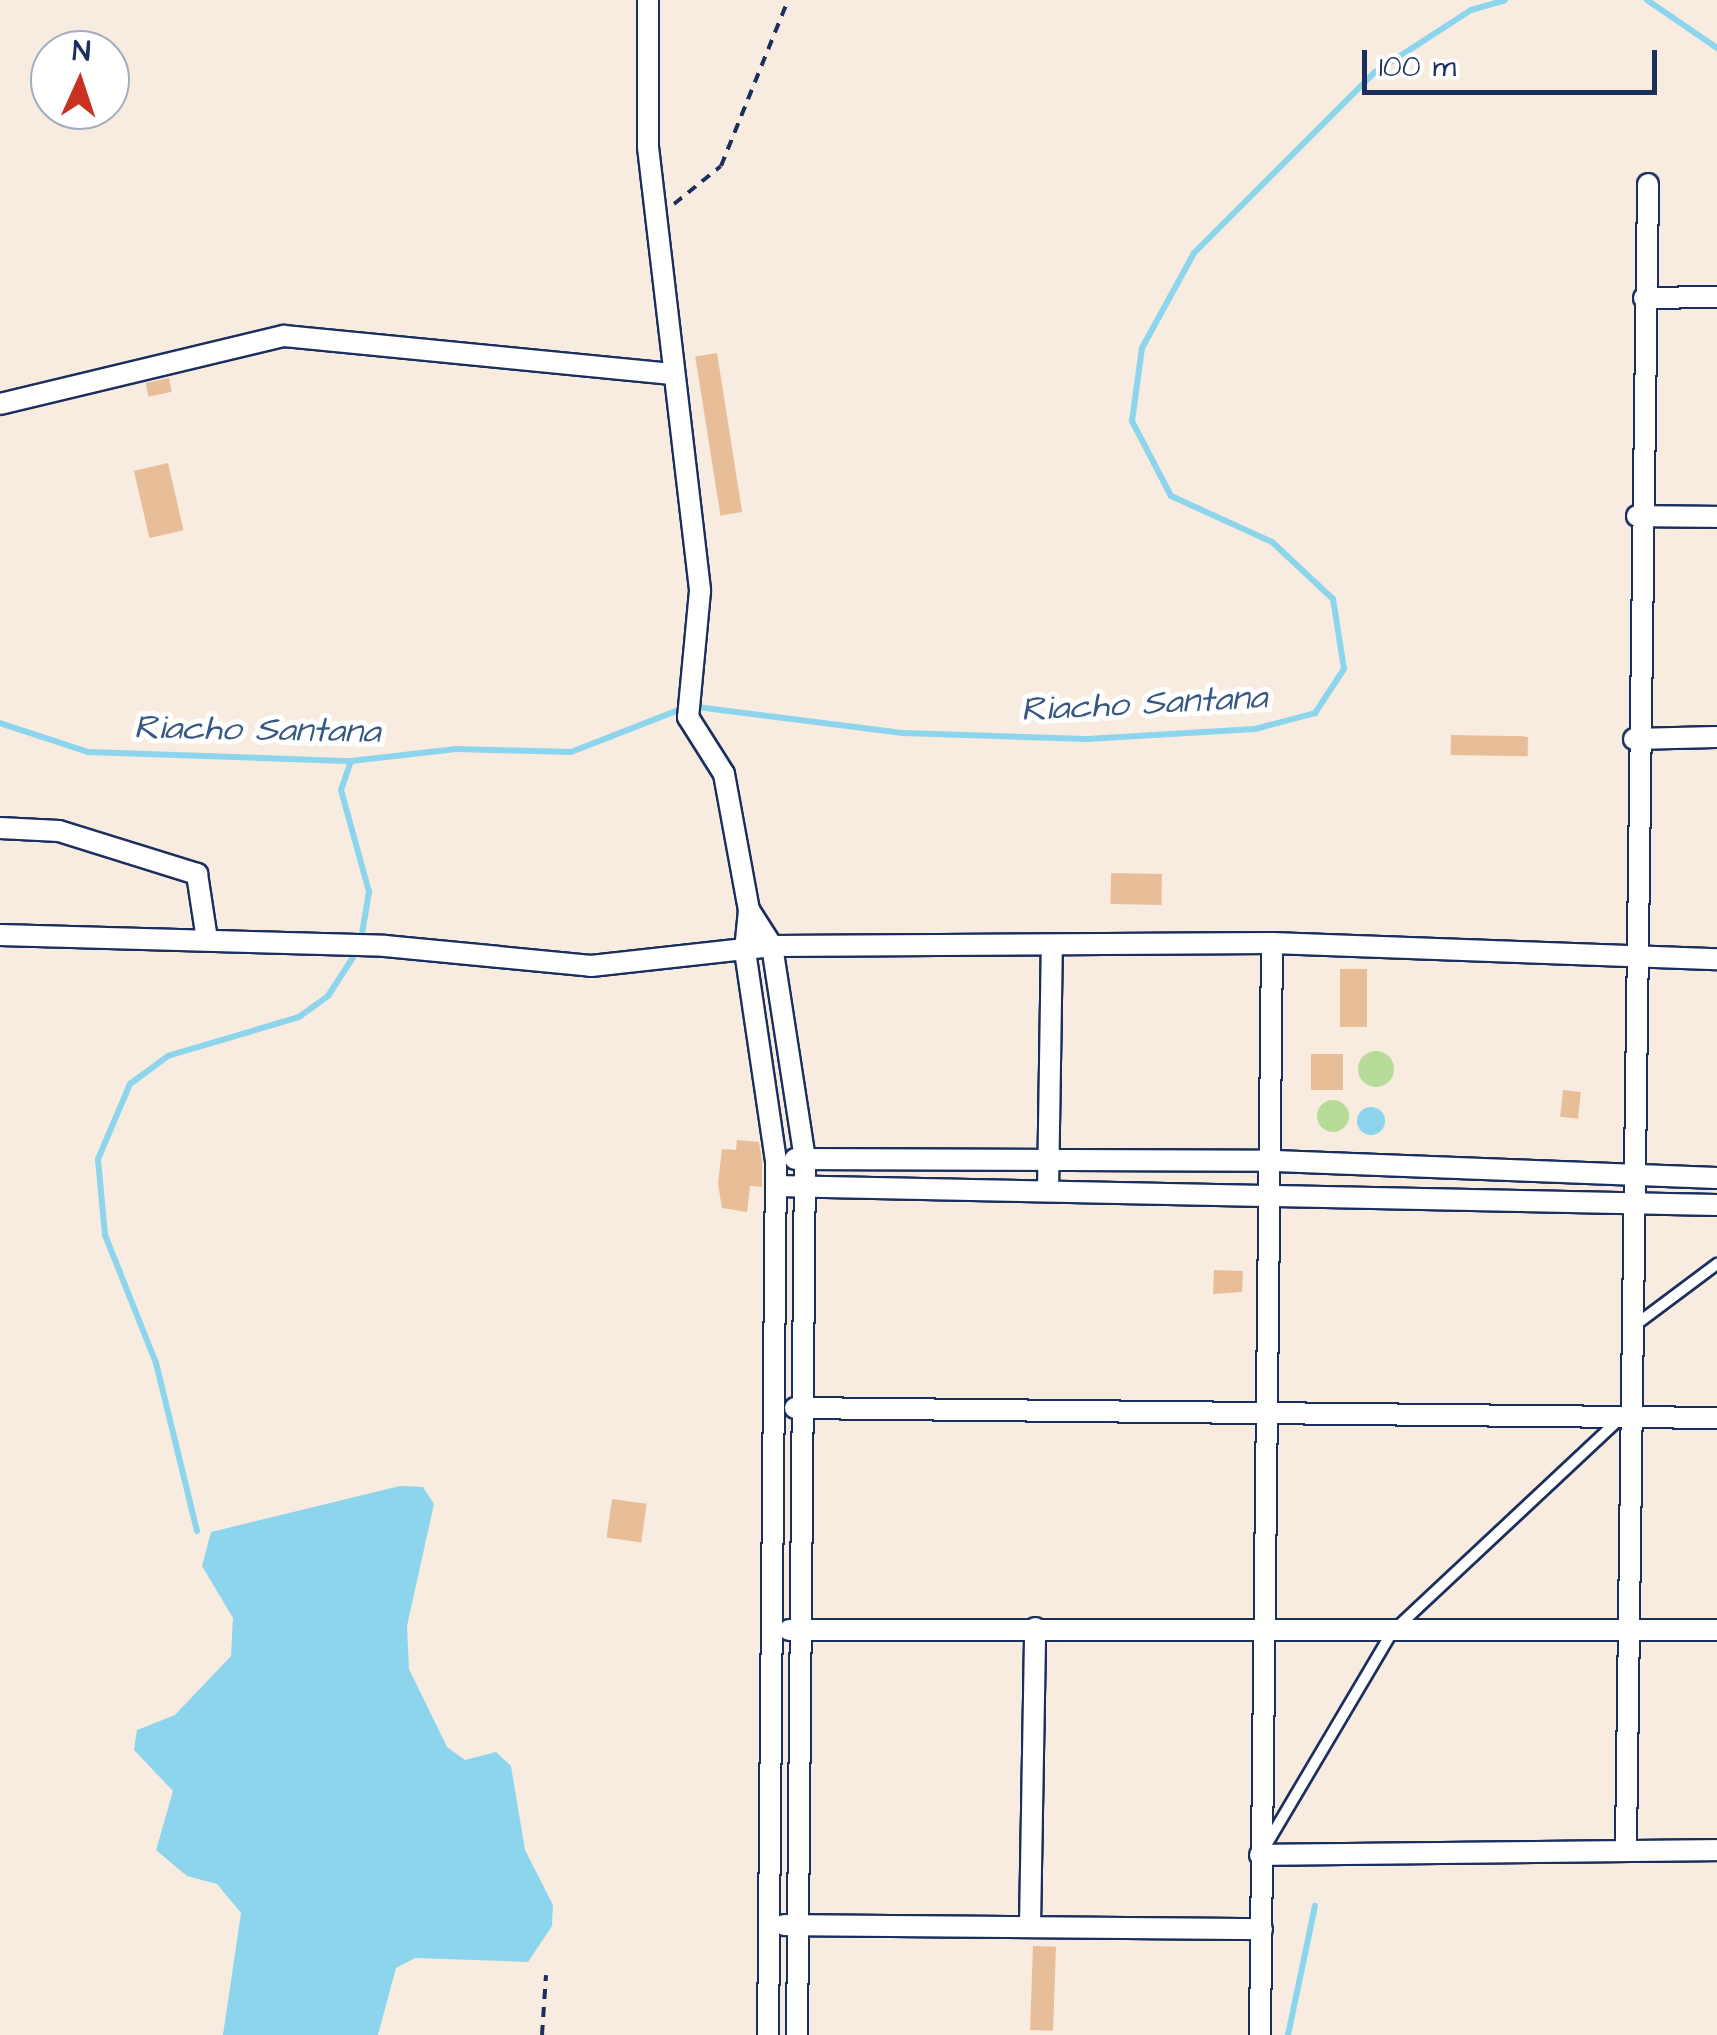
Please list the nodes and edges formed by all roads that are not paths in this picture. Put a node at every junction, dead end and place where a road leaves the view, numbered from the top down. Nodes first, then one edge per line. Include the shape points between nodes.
1 (648, 0) edge
2 (1648, 184) dead end
3 (1644, 298) junction
4 (1717, 298) edge
5 (672, 374) junction
6 (0, 404) edge
7 (1637, 516) junction
8 (1717, 517) edge
9 (1717, 737) edge
10 (1634, 739) junction
11 (0, 828) edge
12 (750, 910) junction
13 (0, 935) edge
14 (207, 939) junction
15 (1272, 944) junction
16 (772, 946) junction
17 (1052, 946) junction
18 (746, 951) junction
19 (1717, 959) edge
20 (1634, 960) junction
21 (805, 1158) junction
22 (776, 1160) junction
23 (1049, 1160) junction
24 (1272, 1160) junction
25 (1717, 1178) edge
26 (1640, 1180) junction
27 (776, 1186) junction
28 (805, 1186) junction
29 (1048, 1191) junction
30 (1271, 1196) junction
31 (1717, 1205) edge
32 (1640, 1208) junction
33 (1717, 1264) edge
34 (1638, 1323) junction
35 (774, 1408) junction
36 (804, 1408) junction
37 (1267, 1412) junction
38 (1631, 1416) junction
39 (1717, 1418) edge
40 (1034, 1628) junction
41 (1635, 1628) junction
42 (798, 1629) junction
43 (1717, 1630) edge
44 (772, 1631) junction
45 (1262, 1632) junction
46 (1392, 1632) junction
47 (1626, 1846) junction
48 (1717, 1850) edge
49 (1260, 1856) junction
50 (770, 1924) junction
51 (798, 1925) junction
52 (1030, 1926) junction
53 (1262, 1930) junction
54 (768, 2035) edge
55 (797, 2035) edge
56 (1260, 2035) edge

1 - 5 street via 656,212
2 - 3 street
3 - 4 street
3 - 7 street
5 - 6 street via 284,336
5 - 12 street via 700,591 688,717 724,774
7 - 8 street
7 - 10 street
9 - 10 street
10 - 20 street
11 - 14 street via 60,831 197,874
12 - 16 street
12 - 18 street
13 - 14 street
14 - 18 street via 591,966
15 - 17 street
15 - 20 street
15 - 24 street
16 - 17 street
16 - 18 street
16 - 21 street
17 - 23 street
18 - 22 street
19 - 20 street
20 - 26 street
21 - 22 street
21 - 23 street
21 - 28 street
22 - 27 street
23 - 24 street
23 - 29 street
24 - 26 street
24 - 30 street
25 - 26 street
26 - 32 street
27 - 28 street
27 - 35 street
28 - 29 street
28 - 36 street
29 - 30 street
30 - 32 street
30 - 37 street
31 - 32 street
32 - 34 street
33 - 34 lane
34 - 38 street
35 - 36 street
35 - 44 street
36 - 37 street
36 - 42 street
37 - 38 street
37 - 45 street
38 - 39 street
38 - 41 street
38 - 46 lane
40 - 42 street
40 - 45 street
40 - 52 street
41 - 43 street
41 - 46 street
41 - 47 street
42 - 44 street
42 - 51 street
44 - 50 street
45 - 46 street
45 - 49 street
46 - 49 lane
47 - 48 street
47 - 49 street
49 - 53 street
50 - 51 street
50 - 54 street
51 - 52 street
51 - 55 street
52 - 53 street
53 - 56 street

